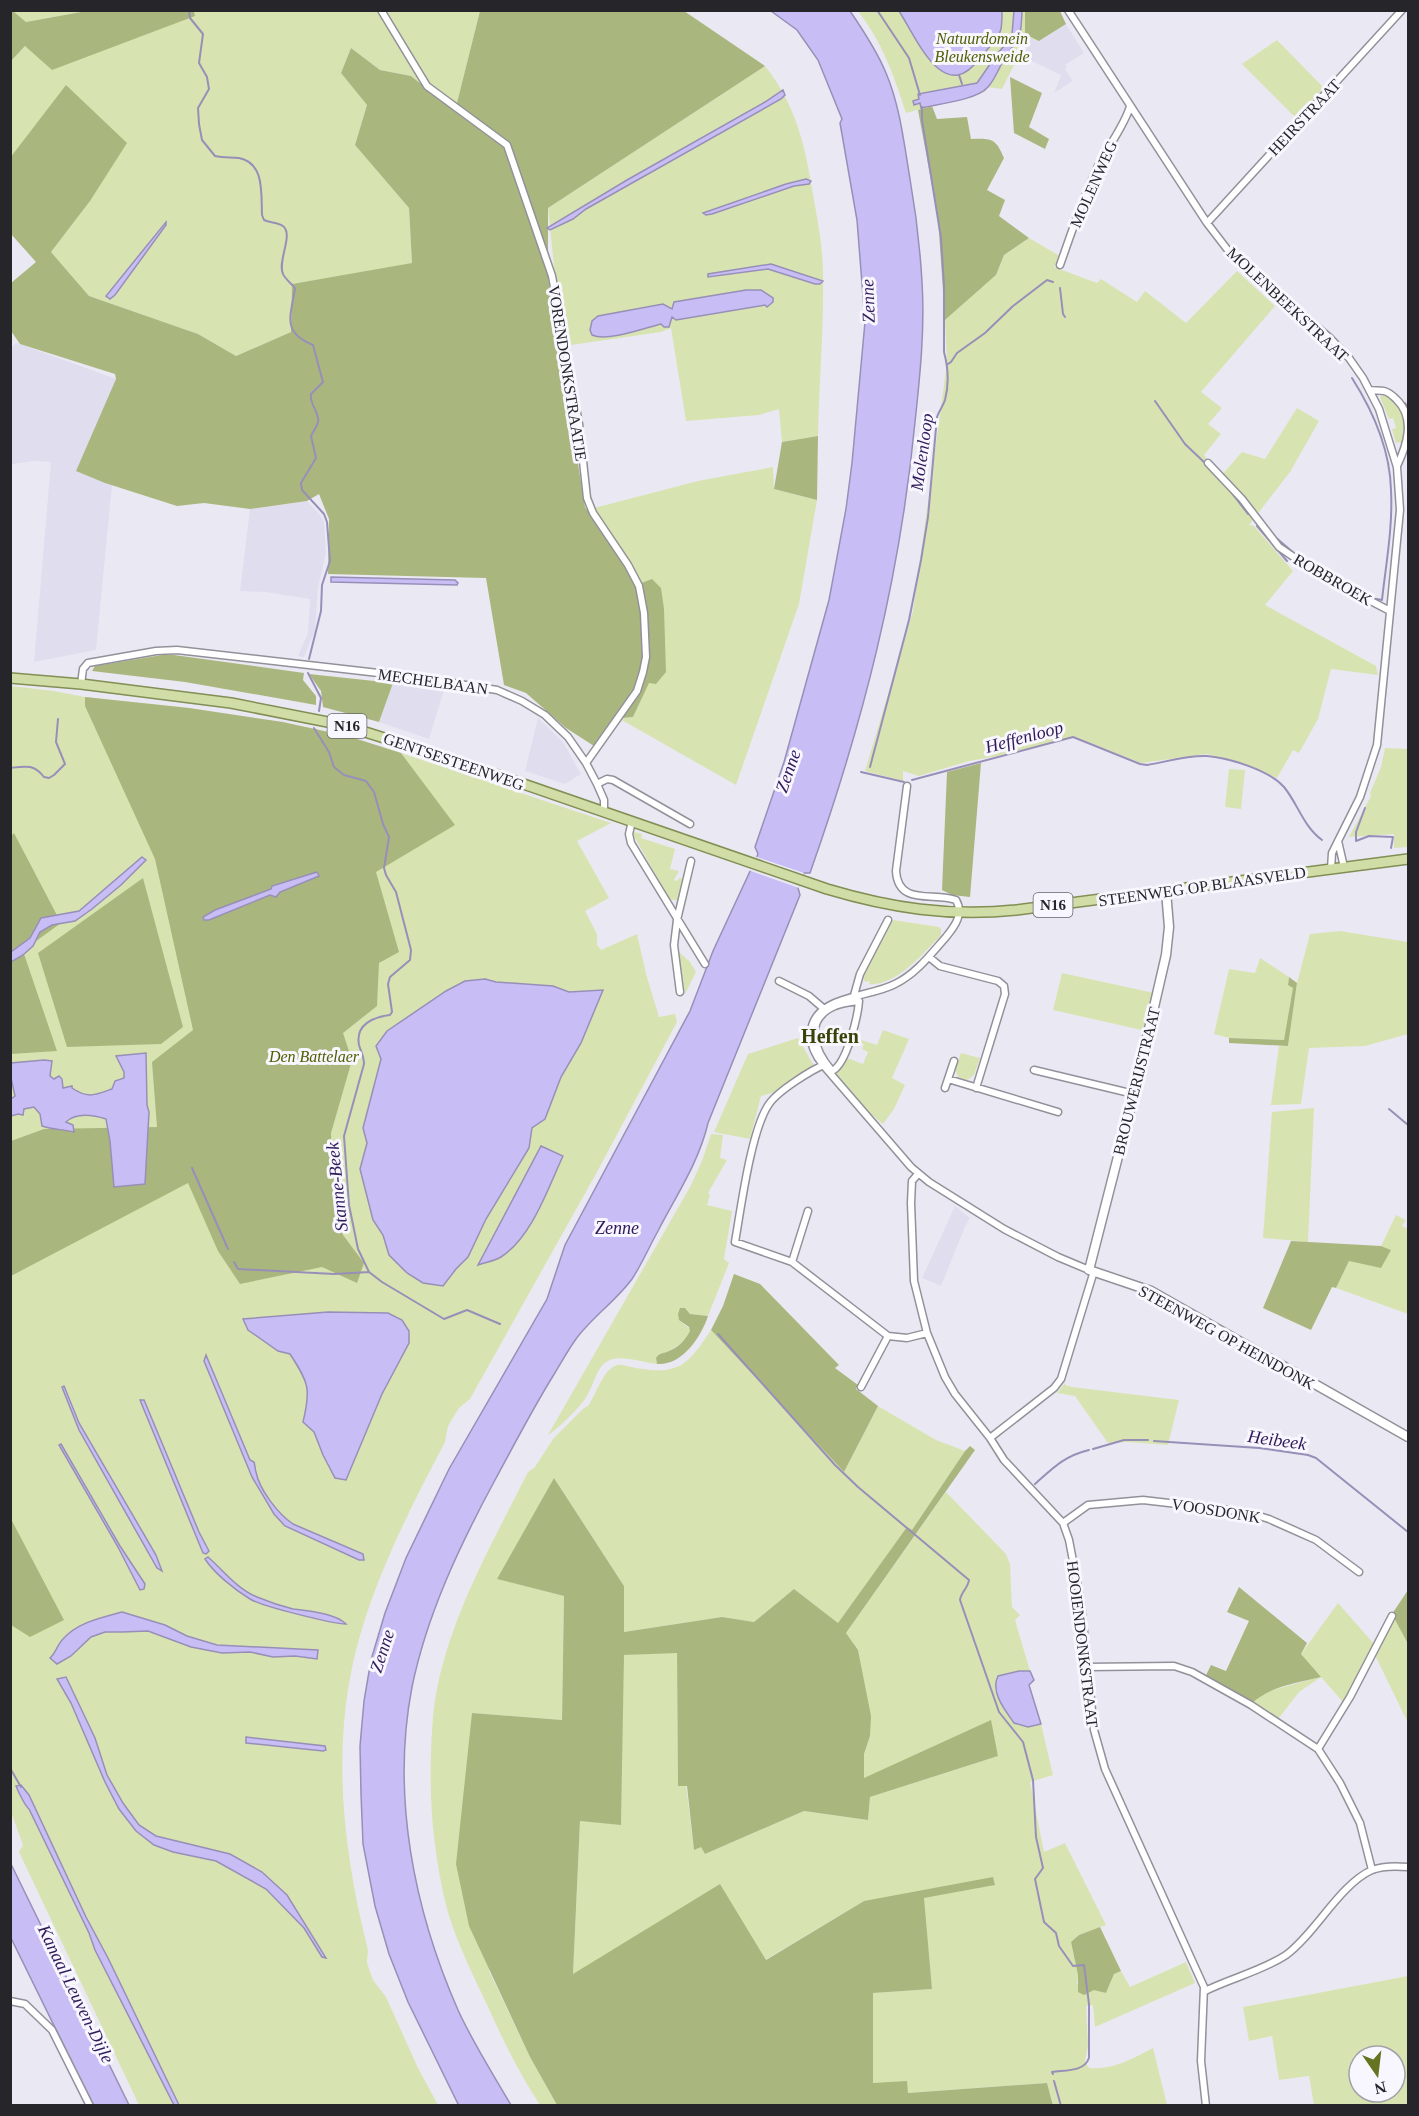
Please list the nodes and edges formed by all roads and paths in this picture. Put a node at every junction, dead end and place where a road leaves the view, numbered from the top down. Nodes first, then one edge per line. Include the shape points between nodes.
1 (381, 10) edge
2 (1068, 10) edge
3 (1402, 10) edge
4 (1130, 106) junction
5 (1206, 223) junction
6 (1060, 266) dead end
7 (1370, 390) junction
8 (1408, 435) edge
9 (1208, 463) dead end
10 (1397, 467) junction
11 (1390, 611) junction
12 (10, 678) edge
13 (81, 684) junction
14 (586, 763) junction
15 (597, 784) junction
16 (907, 786) dead end
17 (604, 812) junction
18 (632, 821) junction
19 (690, 824) dead end
20 (1338, 841) junction
21 (1408, 859) edge
22 (691, 861) dead end
23 (747, 862) joint
24 (1344, 867) junction
25 (1331, 869) junction
26 (1166, 891) junction
27 (959, 914) junction
28 (677, 920) junction
29 (888, 920) dead end
30 (928, 957) junction
31 (705, 964) dead end
32 (779, 981) dead end
33 (681, 992) dead end
34 (853, 1000) junction
35 (823, 1008) junction
36 (954, 1061) dead end
37 (824, 1064) junction
38 (1034, 1070) dead end
39 (948, 1079) junction
40 (945, 1088) dead end
41 (976, 1088) junction
42 (1134, 1094) junction
43 (1058, 1112) dead end
44 (918, 1174) junction
45 (808, 1211) dead end
46 (792, 1262) junction
47 (1091, 1271) junction
48 (927, 1332) junction
49 (888, 1336) junction
50 (861, 1387) dead end
51 (1408, 1437) edge
52 (990, 1438) junction
53 (1063, 1523) junction
54 (1359, 1572) dead end
55 (1392, 1617) dead end
56 (1087, 1667) junction
57 (1318, 1749) junction
58 (1408, 1867) edge
59 (1372, 1870) junction
60 (1205, 1991) junction
61 (10, 2001) edge
62 (90, 2106) edge
63 (1206, 2106) edge

1 - 14 street, VORENDONKSTRAATJE via 427,86 507,145 552,276 579,424 587,498 639,586 646,657 643,672 637,691
2 - 4 street, MOLENBEEKSTRAAT
3 - 5 street, HEIRSTRAAT
4 - 5 street, MOLENBEEKSTRAAT
4 - 6 street, MOLENWEG via 1078,211
5 - 7 street, MOLENBEEKSTRAAT via 1227,249 1343,352
7 - 8 street via 1386,391 1397,400 1408,422
7 - 10 street, MOLENBEEKSTRAAT
8 - 10 street
9 - 11 street, ROBBROEK via 1279,547 1317,573
10 - 11 street, MOLENBEEKSTRAAT via 1400,510
11 - 20 street, MOLENBEEKSTRAAT via 1377,745 1360,797
12 - 13 main road, GENTSESTEENWEG / N16
13 - 14 street, MECHELBAAN via 82,669 88,663 177,650 422,678 497,690 522,701 545,715 568,737
13 - 17 main road, GENTSESTEENWEG / N16 via 231,703 343,725
14 - 15 street, MECHELBAAN
15 - 17 street, MECHELBAAN
15 - 19 street via 613,780
16 - 27 street via 897,882 908,893 956,900
17 - 18 main road, GENTSESTEENWEG / N16
18 - 23 main road, GENTSESTEENWEG / N16
18 - 28 street via 631,843
20 - 24 street
20 - 25 street, MOLENBEEKSTRAAT
21 - 24 main road, STEENWEG OP BLAASVELD / N16
22 - 28 street
23 - 27 main road, STEENWEG OP BLAASVELD / N16 via 882,903
24 - 25 main road, STEENWEG OP BLAASVELD / N16
25 - 26 main road, STEENWEG OP BLAASVELD / N16
26 - 27 main road, STEENWEG OP BLAASVELD / N16
26 - 42 street, BROUWERIJSTRAAT via 1166,955
27 - 30 street via 956,925
28 - 31 street
28 - 33 street via 674,953
29 - 34 street via 860,974
30 - 34 street via 895,984
30 - 41 street via 940,966 1004,986 1005,994
32 - 35 street
34 - 35 street
34 - 37 street via 824,1013 817,1023 814,1038
34 - 37 street via 860,1001 844,1055 837,1069 832,1071
35 - 37 street via 811,1028 811,1043
36 - 39 street
37 - 44 street, STEENWEG OP HEINDONK
37 - 46 street via 767,1107 751,1159 735,1242
38 - 42 street
39 - 40 street
39 - 41 street
41 - 43 street
42 - 47 street, BROUWERIJSTRAAT
44 - 47 street, STEENWEG OP HEINDONK via 1004,1229
44 - 48 street, HOOIENDONKSTRAAT via 912,1181 911,1203 914,1281
45 - 46 street
46 - 49 street
47 - 51 street, STEENWEG OP HEINDONK via 1151,1291
47 - 52 street via 1061,1379
48 - 49 street via 907,1338
48 - 52 street, HOOIENDONKSTRAAT via 955,1394
49 - 50 street
52 - 53 street, HOOIENDONKSTRAAT via 1004,1460
53 - 54 street, VOOSDONK via 1088,1505 1143,1500 1246,1512 1316,1540
53 - 56 street, HOOIENDONKSTRAAT via 1080,1603
55 - 57 street
56 - 57 street via 1174,1666 1192,1672
56 - 60 street, HOOIENDONKSTRAAT via 1094,1730 1105,1769
57 - 59 street via 1360,1823
58 - 59 street
59 - 60 street via 1350,1887 1287,1954
60 - 63 street, HOOIENDONKSTRAAT via 1201,2061
61 - 62 street via 25,2004 52,2030

